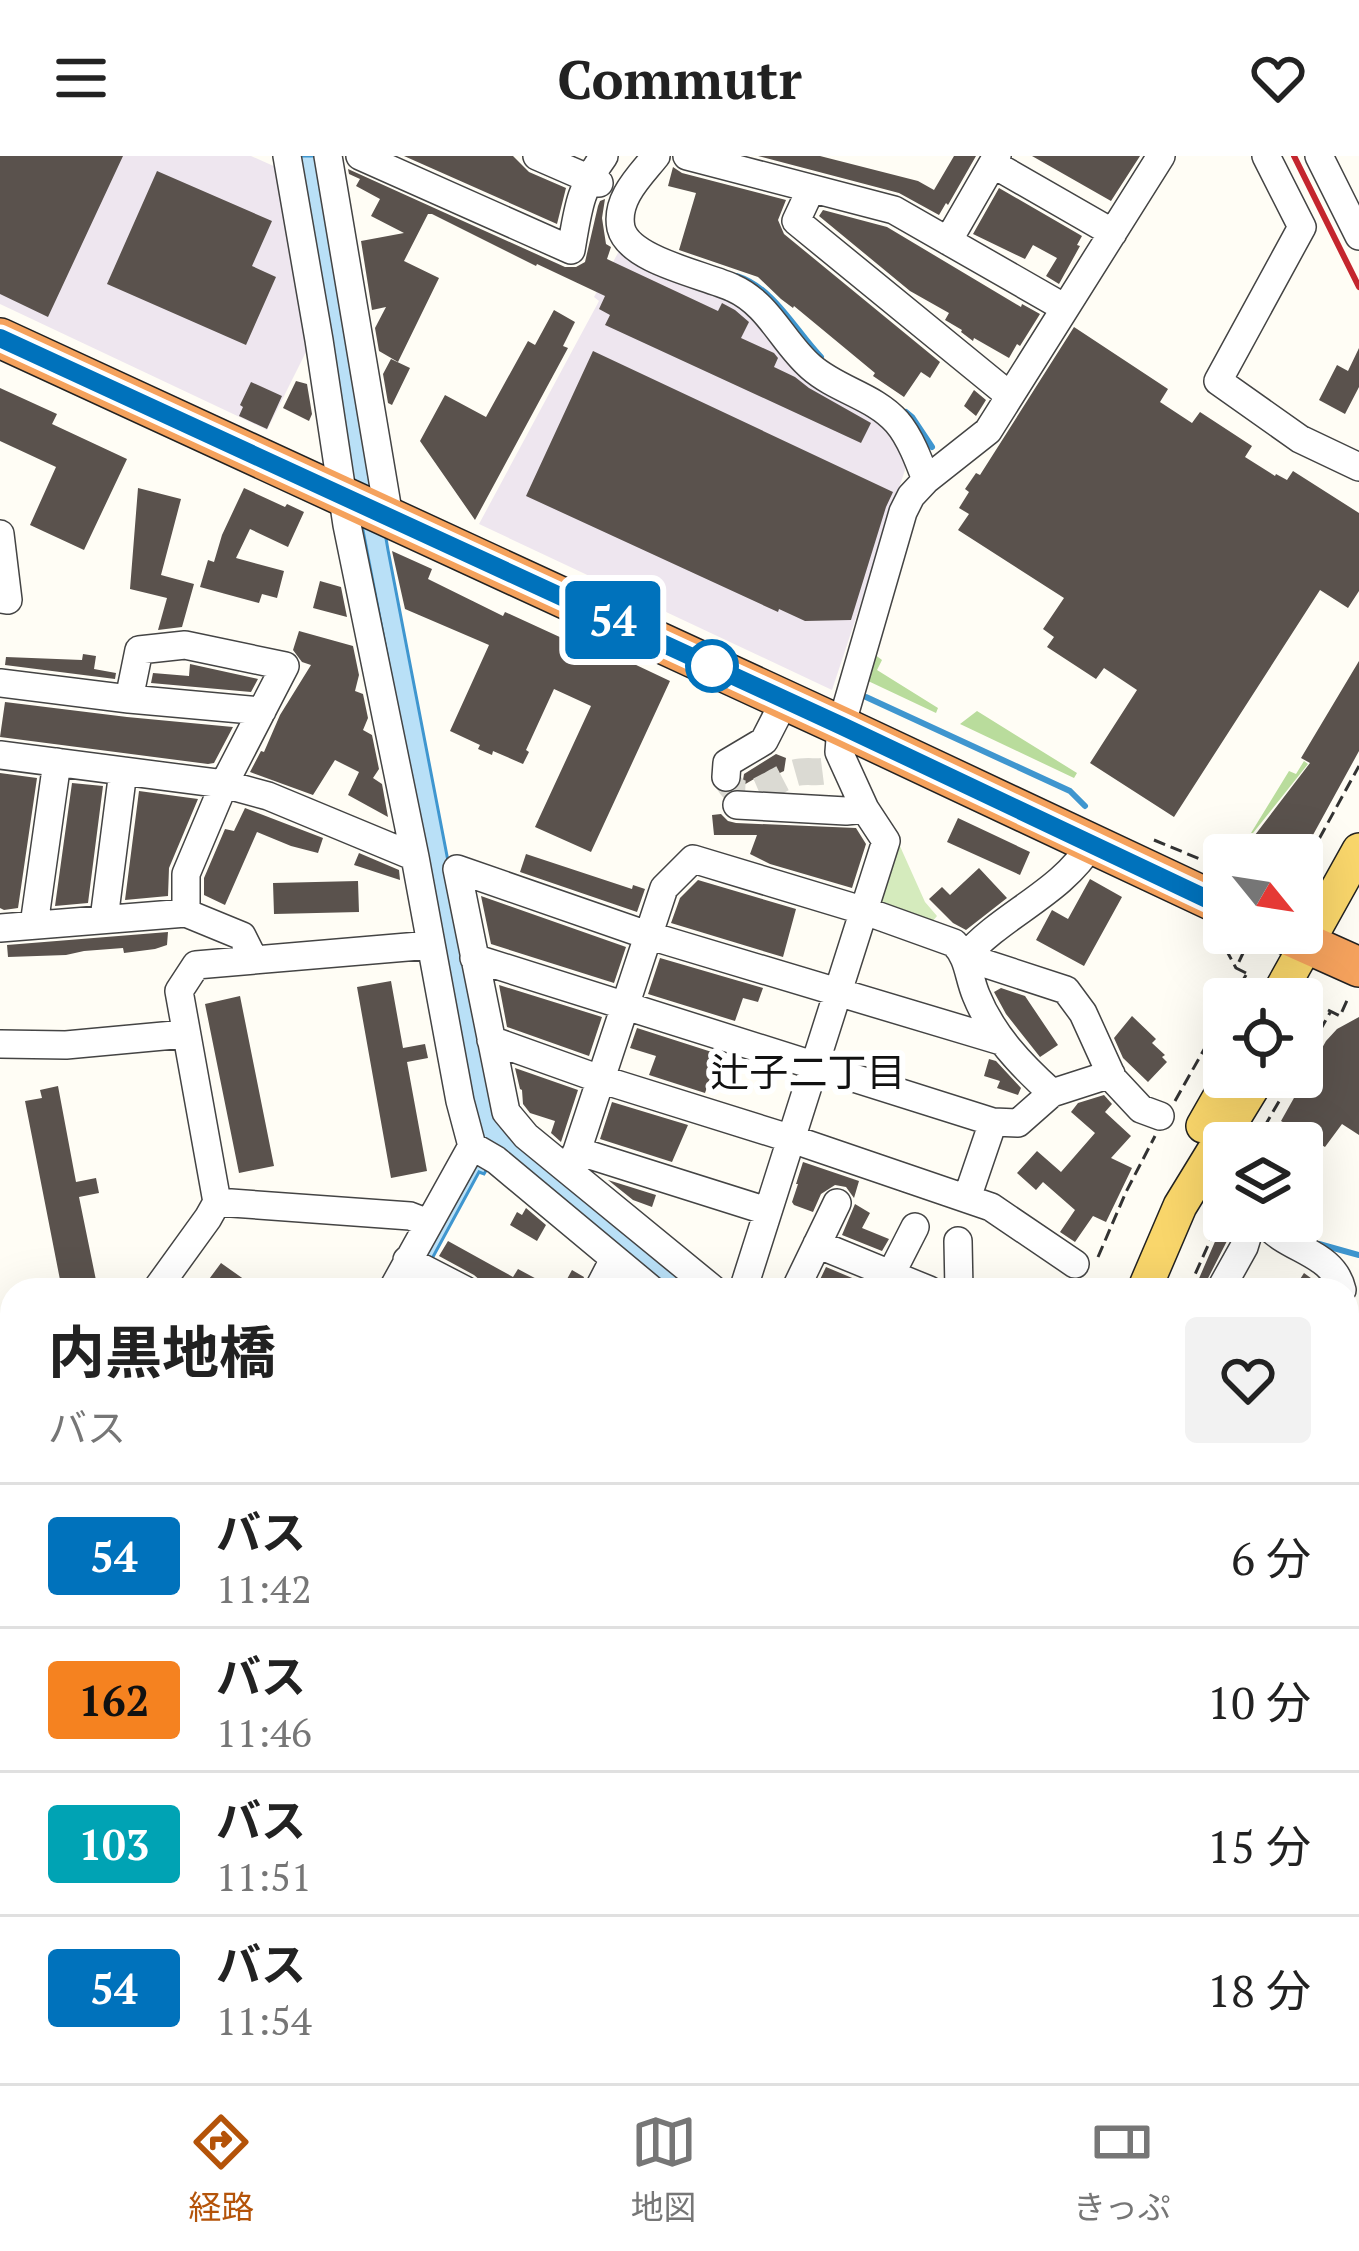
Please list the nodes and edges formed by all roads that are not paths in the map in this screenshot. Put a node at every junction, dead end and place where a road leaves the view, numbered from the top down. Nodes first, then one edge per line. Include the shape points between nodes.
1 (286, 156) edge
2 (328, 156) edge
3 (360, 156) edge
4 (537, 156) edge
5 (656, 156) edge
6 (687, 156) edge
7 (1161, 156) edge
8 (1266, 156) edge
9 (1319, 156) edge
10 (995, 160) edge
11 (596, 167) edge
12 (811, 189) junction
13 (624, 196) junction
14 (1113, 233) junction
15 (1359, 236) edge
16 (948, 241) junction
17 (1065, 308) junction
18 (0, 338) edge
19 (1010, 396) junction
20 (1359, 467) edge
21 (926, 479) junction
22 (344, 496) junction
23 (389, 517) junction
24 (0, 533) edge
25 (0, 599) edge
26 (0, 683) edge
27 (129, 699) junction
28 (785, 700) junction
29 (262, 710) junction
30 (842, 726) junction
31 (0, 755) edge
32 (57, 763) junction
33 (123, 771) junction
34 (726, 777) dead end
35 (224, 784) junction
36 (737, 805) dead end
37 (866, 809) junction
38 (1092, 842) junction
39 (1359, 850) edge
40 (415, 857) junction
41 (1359, 895) edge
42 (1203, 897) edge
43 (865, 911) junction
44 (185, 914) junction
45 (104, 919) junction
46 (34, 925) junction
47 (0, 928) edge
48 (647, 935) junction
49 (431, 945) junction
50 (965, 957) junction
51 (474, 958) junction
52 (1325, 959) edge
53 (254, 960) junction
54 (1302, 978) edge
55 (840, 992) junction
56 (623, 1007) junction
57 (185, 1034) junction
58 (491, 1040) junction
59 (1001, 1041) junction
60 (0, 1044) edge
61 (816, 1066) junction
62 (1111, 1074) junction
63 (600, 1079) junction
64 (1052, 1094) junction
65 (1220, 1098) edge
66 (1163, 1118) road end
67 (993, 1122) junction
68 (792, 1139) junction
69 (482, 1152) junction
70 (573, 1160) junction
71 (1203, 1173) edge
72 (968, 1198) junction
73 (217, 1202) junction
74 (837, 1203) dead end
75 (767, 1211) junction
76 (428, 1223) junction
77 (915, 1227) dead end
78 (958, 1241) dead end
79 (1246, 1242) edge
80 (1286, 1242) edge
81 (817, 1244) junction
82 (614, 1259) junction
83 (1086, 1264) road end
84 (417, 1266) junction
85 (891, 1274) junction
86 (165, 1278) edge
87 (404, 1278) edge
88 (441, 1278) edge
89 (604, 1278) edge
90 (637, 1278) edge
91 (701, 1278) edge
92 (747, 1278) edge
93 (800, 1278) edge
94 (900, 1278) edge
95 (959, 1278) edge
96 (1130, 1278) edge
97 (1149, 1278) edge
98 (1227, 1278) edge
99 (1339, 1278) edge

1 - 22 street
2 - 23 street
3 - 11 street via 572,250 581,194
4 - 11 street
5 - 13 street
6 - 12 street
7 - 14 street
8 - 20 street via 1302,227 1218,382 1300,439
9 - 15 street
10 - 14 street
10 - 16 street
11 - 13 street
12 - 16 street via 894,209
12 - 19 street via 796,221
13 - 21 street via 620,227 629,243 752,300 808,365 898,423
14 - 17 street
16 - 17 street
17 - 19 street
18 - 22 highway
19 - 21 street via 988,430
21 - 30 street via 903,512
22 - 23 highway
22 - 40 street
23 - 28 highway
24 - 25 street via 8,600
26 - 27 street
27 - 29 street
27 - 29 street via 139,650 185,645 285,666
28 - 30 highway
28 - 34 street via 764,740 727,763
29 - 35 street
30 - 37 street via 839,752
30 - 38 highway
31 - 32 street
32 - 33 street
32 - 46 street
33 - 35 street
33 - 45 street
35 - 40 street
35 - 44 street via 186,874
36 - 37 street
37 - 43 street via 886,841
38 - 42 highway
38 - 50 street via 1079,865
39 - 52 main road
40 - 49 street
41 - 52 main road
43 - 48 street via 692,860 664,888
43 - 50 street via 954,943
43 - 55 street
44 - 45 street
44 - 53 street via 242,936
45 - 46 street
46 - 47 street
48 - 51 street via 458,868
48 - 55 street
48 - 56 street
49 - 53 street
49 - 69 street via 460,1101
50 - 59 street
50 - 62 street via 1066,989
51 - 56 street
51 - 58 street
52 - 54 main road
53 - 57 street via 196,965 179,991
55 - 59 street
55 - 61 street
56 - 61 street
56 - 63 street
57 - 60 street
57 - 73 street
58 - 63 street
58 - 70 street via 506,1112 526,1136
59 - 64 street
61 - 67 street
61 - 68 street
62 - 64 street
62 - 66 street via 1142,1109
63 - 68 street
63 - 70 street
64 - 67 street via 1018,1123
65 - 96 main road
67 - 72 street
68 - 72 street
68 - 75 street
69 - 76 street
69 - 82 street
70 - 75 street
70 - 91 street
71 - 97 main road
72 - 83 street
73 - 76 street
73 - 86 street
74 - 81 street
75 - 92 street
76 - 84 street
77 - 85 street
78 - 95 street
79 - 98 street
80 - 99 street
81 - 85 street
81 - 93 street
82 - 89 street
82 - 90 street
84 - 87 street
84 - 88 street
85 - 94 street

